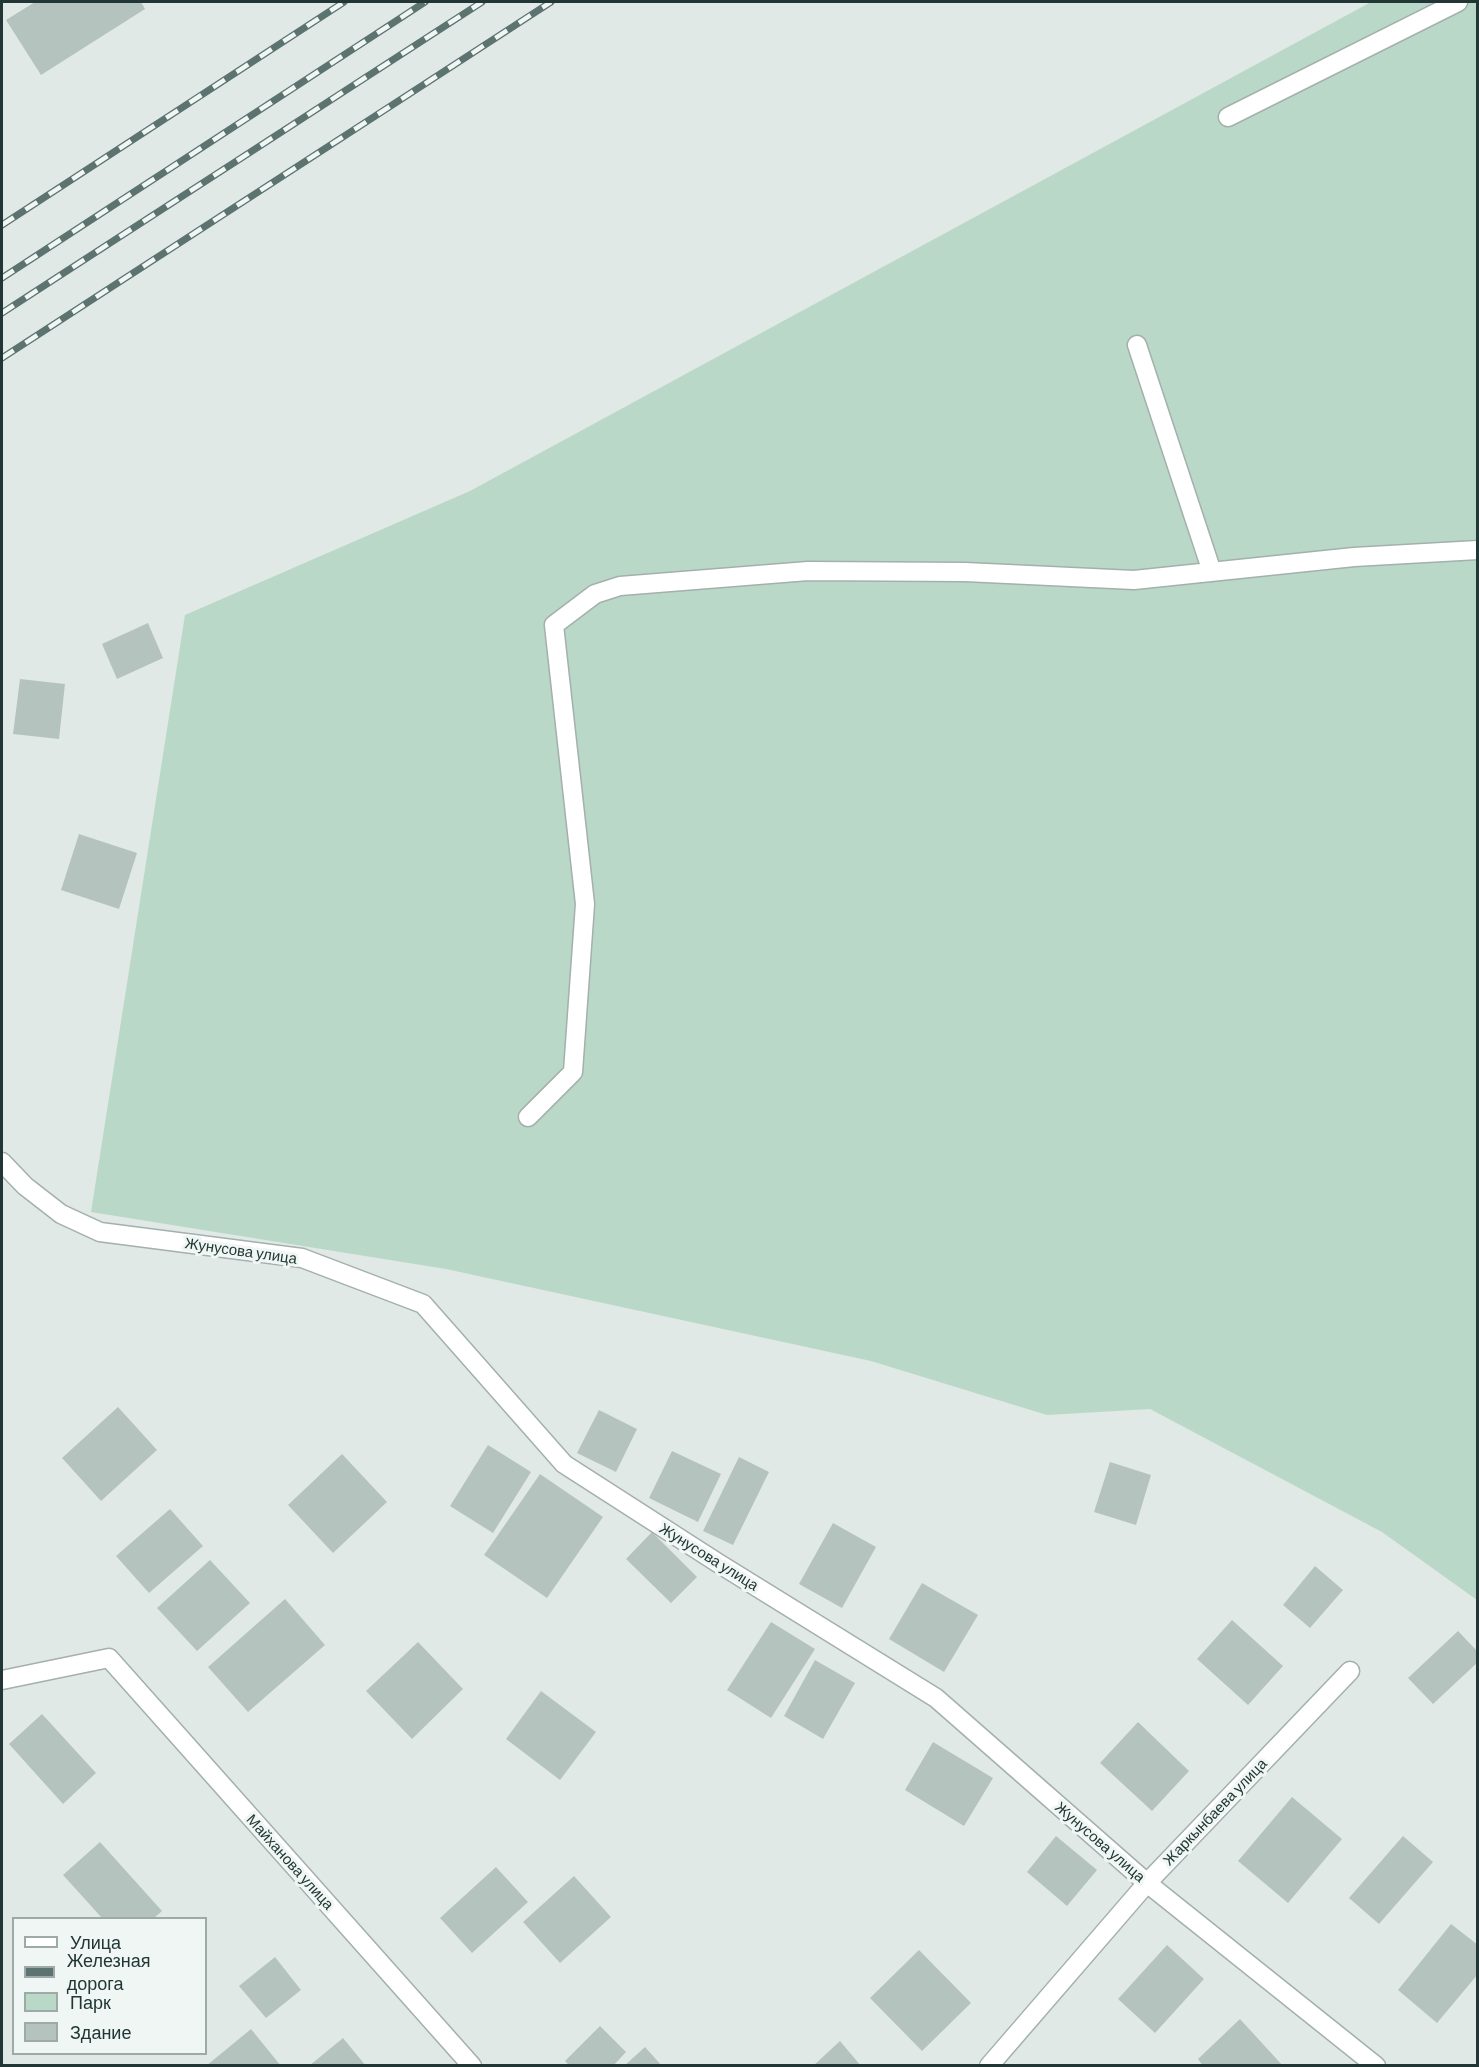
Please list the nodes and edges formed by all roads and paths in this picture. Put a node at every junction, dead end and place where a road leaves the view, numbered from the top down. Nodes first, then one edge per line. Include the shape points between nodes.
1 (1458, 2) edge
2 (1228, 117) dead end
3 (1137, 345) dead end
4 (1478, 550) edge
5 (1212, 572) junction
6 (528, 1116) dead end
7 (2, 1162) edge
8 (1350, 1671) dead end
9 (2, 1680) edge
10 (1147, 1883) junction
11 (472, 2066) edge
12 (990, 2066) edge
13 (1376, 2066) edge

1 - 2 street
3 - 5 street
4 - 5 street via 1354,557
5 - 6 street via 1134,580 965,572 808,571 620,586 595,594 554,624 585,903 573,1072
7 - 10 street, Жунусова улица via 25,1186 62,1214 100,1232 302,1258 423,1304 564,1464 936,1698
8 - 10 street, Жаркынбаева улица
9 - 11 street, Майханова улица via 109,1658
10 - 12 street, Жаркынбаева улица
10 - 13 street, Жунусова улица

